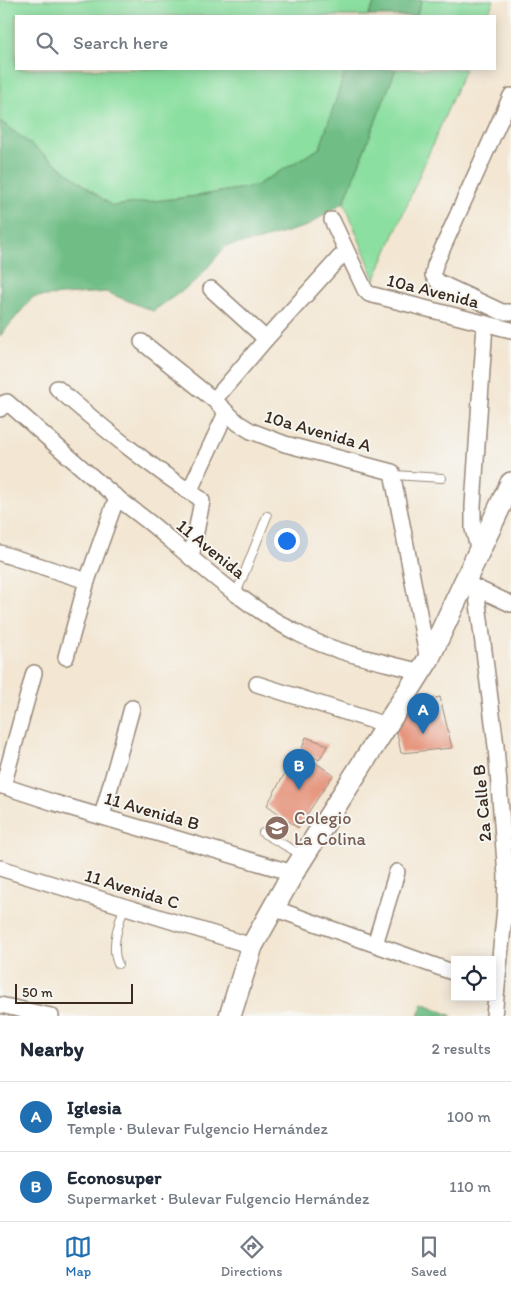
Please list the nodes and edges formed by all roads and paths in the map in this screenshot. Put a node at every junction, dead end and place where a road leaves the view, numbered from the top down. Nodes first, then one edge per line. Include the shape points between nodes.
1 (511, 96) edge
2 (332, 220) dead end
3 (340, 258) dead end
4 (210, 289) dead end
5 (511, 312) edge
6 (485, 324) junction
7 (511, 330) edge
8 (266, 339) junction
9 (142, 342) dead end
10 (57, 388) dead end
11 (214, 400) junction
12 (4, 406) edge
13 (226, 413) junction
14 (394, 475) junction
15 (442, 478) dead end
16 (511, 483) edge
17 (189, 492) junction
18 (117, 497) junction
19 (267, 516) dead end
20 (479, 551) junction
21 (0, 553) edge
22 (191, 558) junction
23 (88, 582) junction
24 (470, 585) junction
25 (236, 594) junction
26 (511, 604) edge
27 (66, 657) dead end
28 (424, 666) junction
29 (34, 673) dead end
30 (257, 684) dead end
31 (132, 708) dead end
32 (386, 726) junction
33 (2, 785) edge
34 (102, 816) junction
35 (263, 833) dead end
36 (299, 865) junction
37 (0, 868) edge
38 (397, 872) dead end
39 (124, 907) junction
40 (273, 908) junction
41 (375, 944) junction
42 (252, 946) junction
43 (118, 964) dead end
44 (451, 972) edge
45 (496, 980) edge
46 (495, 1001) edge
47 (0, 1005) edge
48 (51, 1016) edge
49 (230, 1016) edge
50 (494, 1016) edge

1 - 5 street via 433,275 446,286 502,312
2 - 6 street, 10a Avenida via 365,290 370,294
3 - 8 street
4 - 8 street
6 - 7 street, 10a Avenida
6 - 20 street via 472,506 473,529
8 - 11 street
9 - 11 street, 10a Avenida A
10 - 17 street via 127,447
11 - 13 street, 10a Avenida A
12 - 18 street, 11 Avenida
13 - 14 street, 10a Avenida A via 244,427 268,438 390,471
13 - 17 street
14 - 15 lane
14 - 28 street
16 - 20 street
17 - 22 street via 202,502
18 - 22 street, 11 Avenida
18 - 23 street
19 - 25 lane
20 - 24 street
21 - 23 street
22 - 25 street, 11 Avenida
23 - 27 street
24 - 26 street
24 - 28 street
24 - 45 street, 2a Calle B via 496,746 504,851 505,908
25 - 28 street, 11 Avenida via 274,620 324,645 344,652
28 - 32 street
29 - 33 street
30 - 32 street
31 - 34 street
32 - 36 street
33 - 34 street, 11 Avenida B
34 - 36 street, 11 Avenida B
35 - 36 lane
36 - 40 street
37 - 39 street, 11 Avenida C
38 - 41 street
39 - 42 street, 11 Avenida C
39 - 43 lane via 114,948
40 - 41 street
40 - 42 street
41 - 44 street
42 - 49 street
46 - 50 street, 2a Calle B
47 - 48 street

